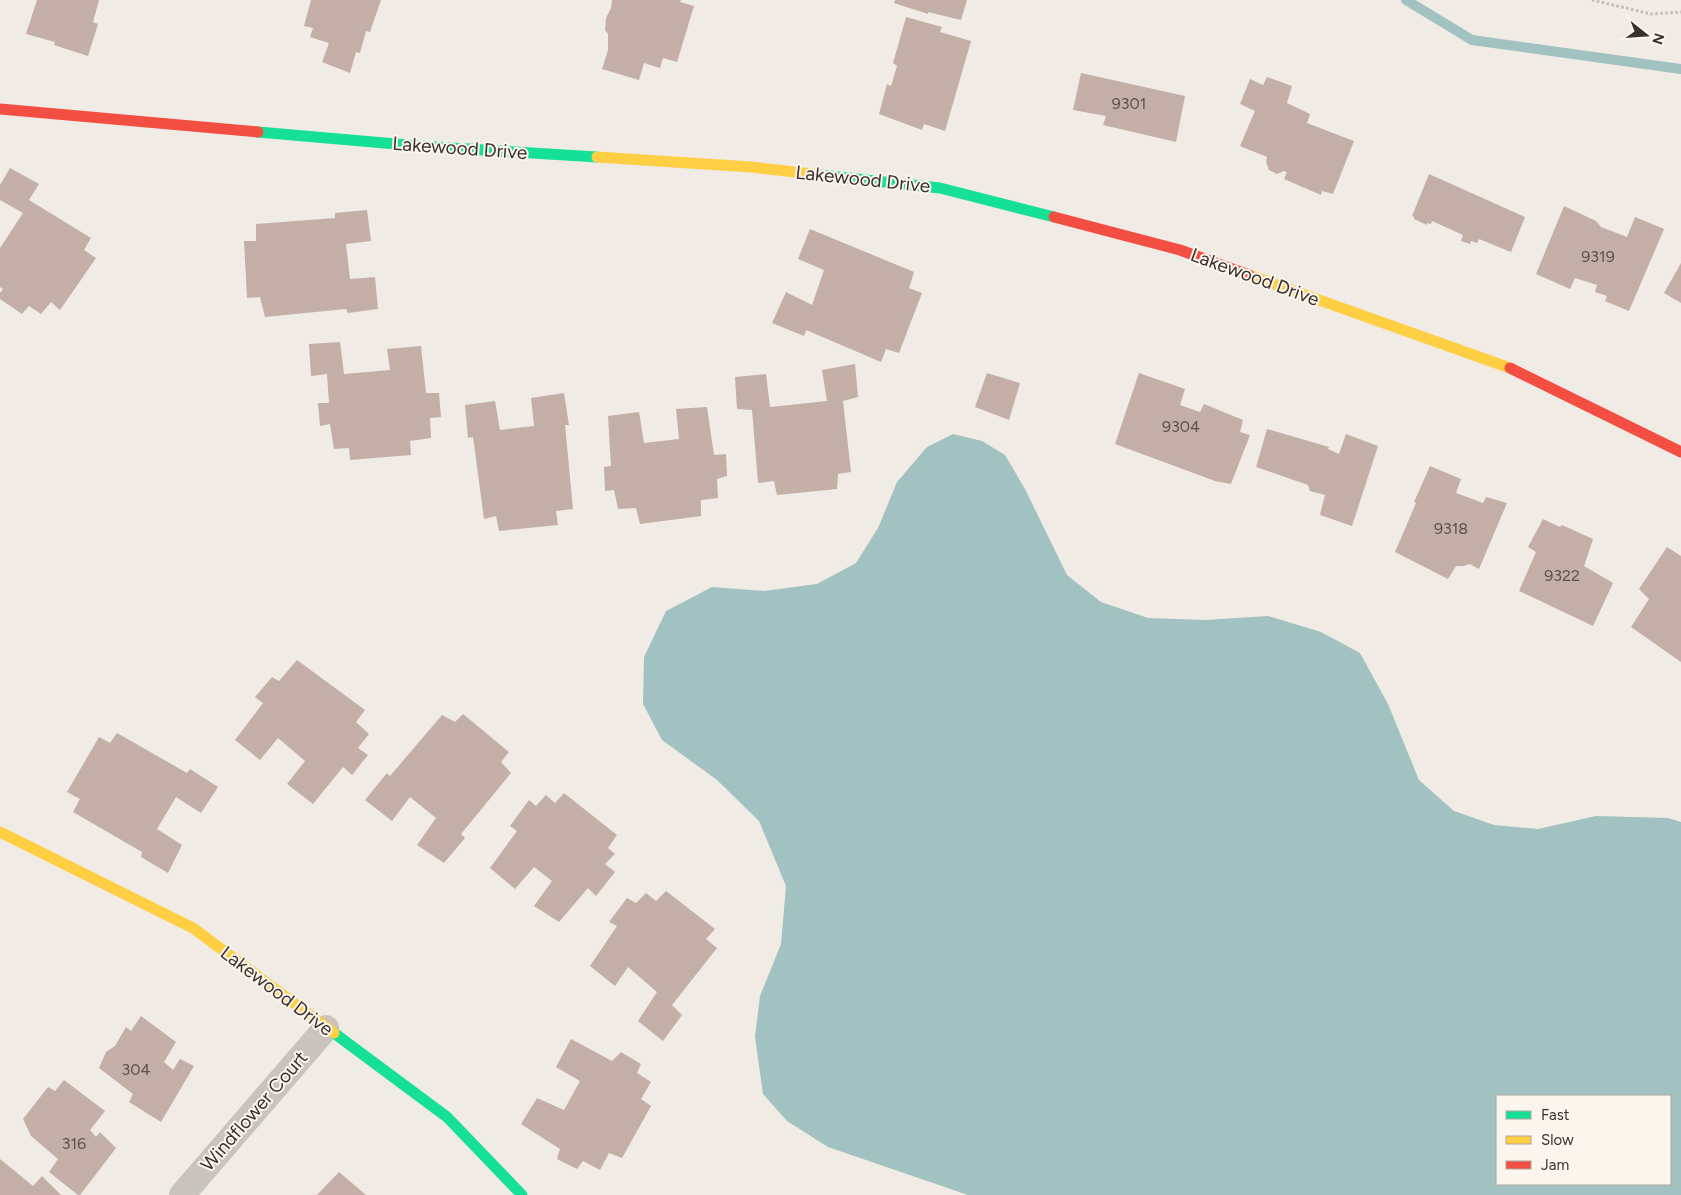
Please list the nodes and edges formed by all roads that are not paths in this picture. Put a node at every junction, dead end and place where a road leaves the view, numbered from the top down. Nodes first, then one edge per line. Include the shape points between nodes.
1 (0, 109) edge
2 (1681, 452) edge
3 (0, 832) edge
4 (326, 1028) junction
5 (182, 1195) edge
6 (522, 1195) edge

1 - 2 street, Lakewood Drive via 419,146 751,167 940,188 1180,250 1504,365
3 - 4 street, Lakewood Drive via 193,928
4 - 5 street, Windflower Court
4 - 6 street, Lakewood Drive via 448,1117

